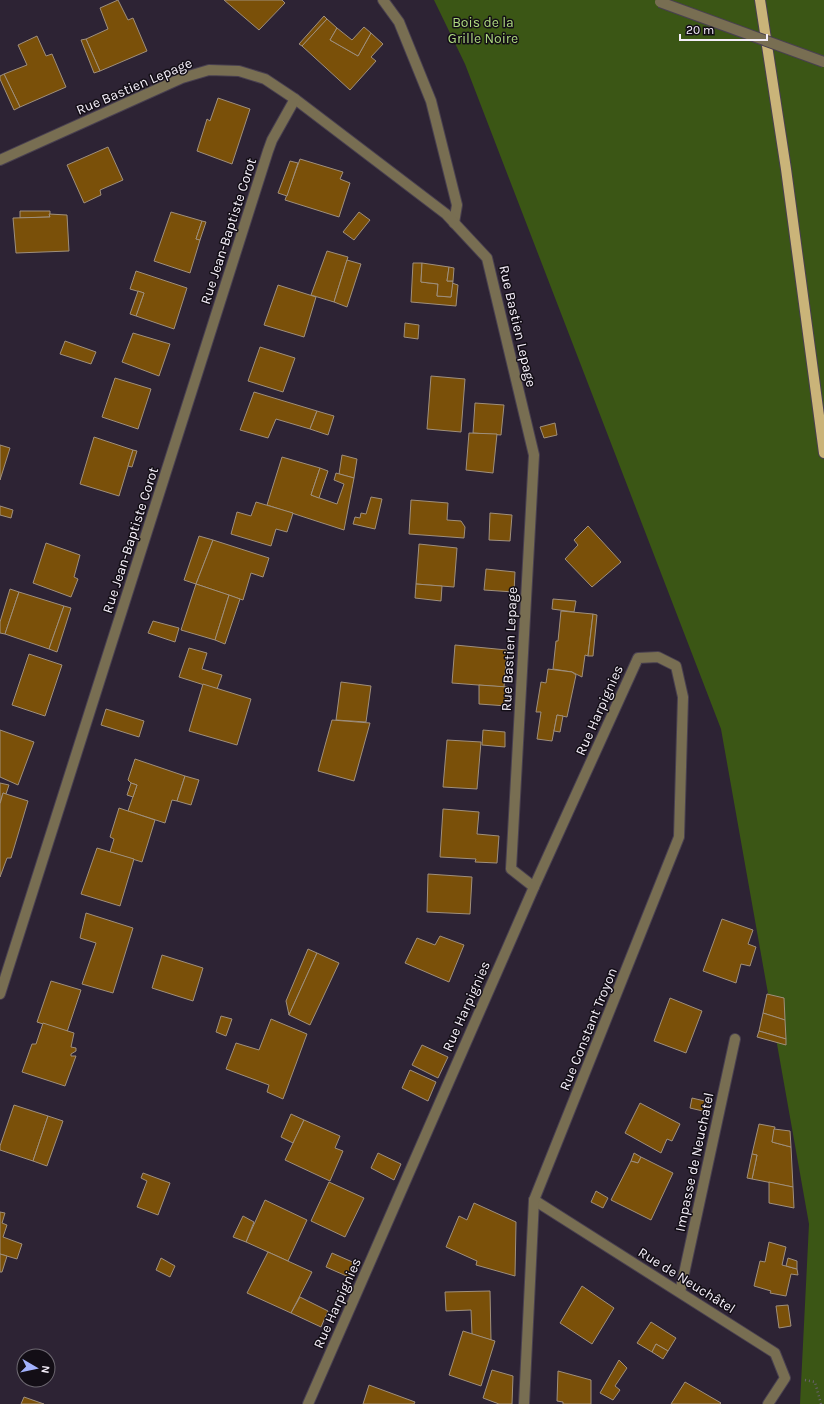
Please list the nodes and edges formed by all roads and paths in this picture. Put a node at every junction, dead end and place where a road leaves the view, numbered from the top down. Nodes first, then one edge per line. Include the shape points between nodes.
1 (383, 0) edge
2 (760, 0) edge
3 (657, 1) edge
4 (824, 62) edge
5 (294, 99) junction
6 (0, 160) edge
7 (454, 223) junction
8 (824, 453) edge
9 (676, 666) joint
10 (534, 887) junction
11 (0, 994) edge
12 (735, 1039) dead end
13 (534, 1200) junction
14 (680, 1292) junction
15 (785, 1378) junction
16 (308, 1404) edge
17 (524, 1404) edge
18 (768, 1404) edge
19 (821, 1404) edge

1 - 7 street via 399,22 430,101 456,205
2 - 8 main road
3 - 4 street, bridge
5 - 6 street, Rue Bastien Lepage via 265,79 239,71 209,70 182,78
5 - 7 street, Rue Bastien Lepage via 446,214
5 - 11 street, Rue Jean-Baptiste Corot via 268,151
7 - 10 street, Rue Bastien Lepage via 487,258 534,455 511,868
9 - 10 street, Rue Harpignies via 658,656 638,658
9 - 13 street, Rue Constant Troyon via 683,697 679,837
10 - 16 street, Rue Harpignies
12 - 14 street, Impasse de Neuchatel
13 - 14 street, Rue de Neuchâtel
13 - 17 street, Rue Constant Troyon
14 - 15 street, Rue de Neuchâtel via 775,1353
15 - 18 street
15 - 19 path via 815,1382

